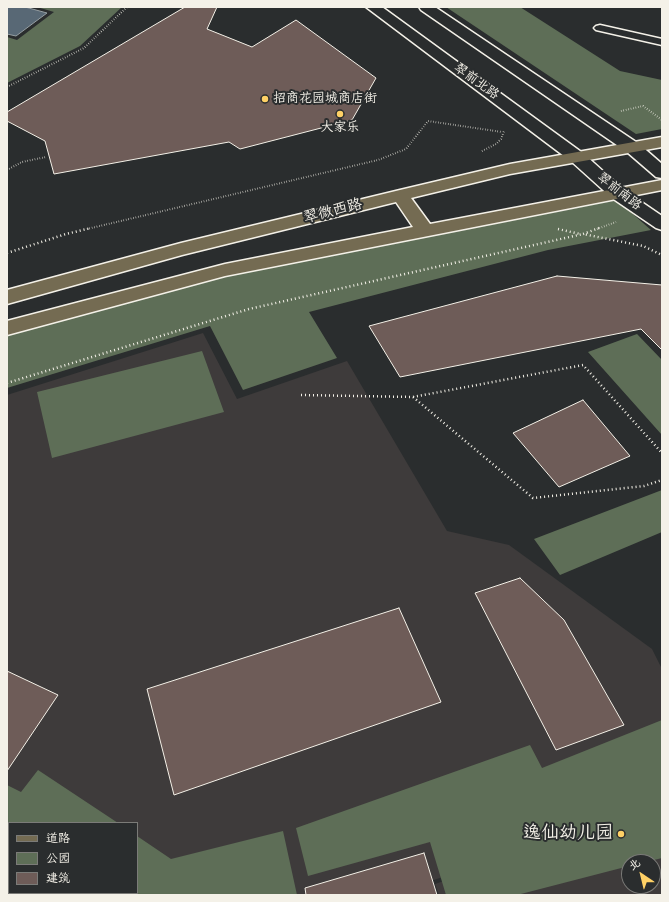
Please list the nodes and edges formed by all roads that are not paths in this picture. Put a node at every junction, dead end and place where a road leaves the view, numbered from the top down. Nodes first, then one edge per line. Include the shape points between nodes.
1 (373, 7) edge
2 (426, 7) edge
3 (600, 28) dead end
4 (662, 42) edge
5 (662, 142) edge
6 (633, 148) junction
7 (578, 158) junction
8 (662, 173) edge
9 (662, 185) edge
10 (618, 194) junction
11 (400, 196) junction
12 (662, 224) edge
13 (425, 231) junction
14 (7, 297) edge
15 (7, 328) edge

1 - 7 main road, 翠前北路
2 - 6 main road
3 - 4 lane
5 - 6 main road, 翠微西路
6 - 7 main road, 翠微西路
6 - 8 main road
7 - 10 main road, 翠前南路
7 - 11 main road, 翠微西路 via 510,169
9 - 10 main road
10 - 12 main road, 翠前南路
10 - 13 main road
11 - 13 main road
11 - 14 main road, 翠微西路 via 180,248
13 - 15 main road via 225,270

